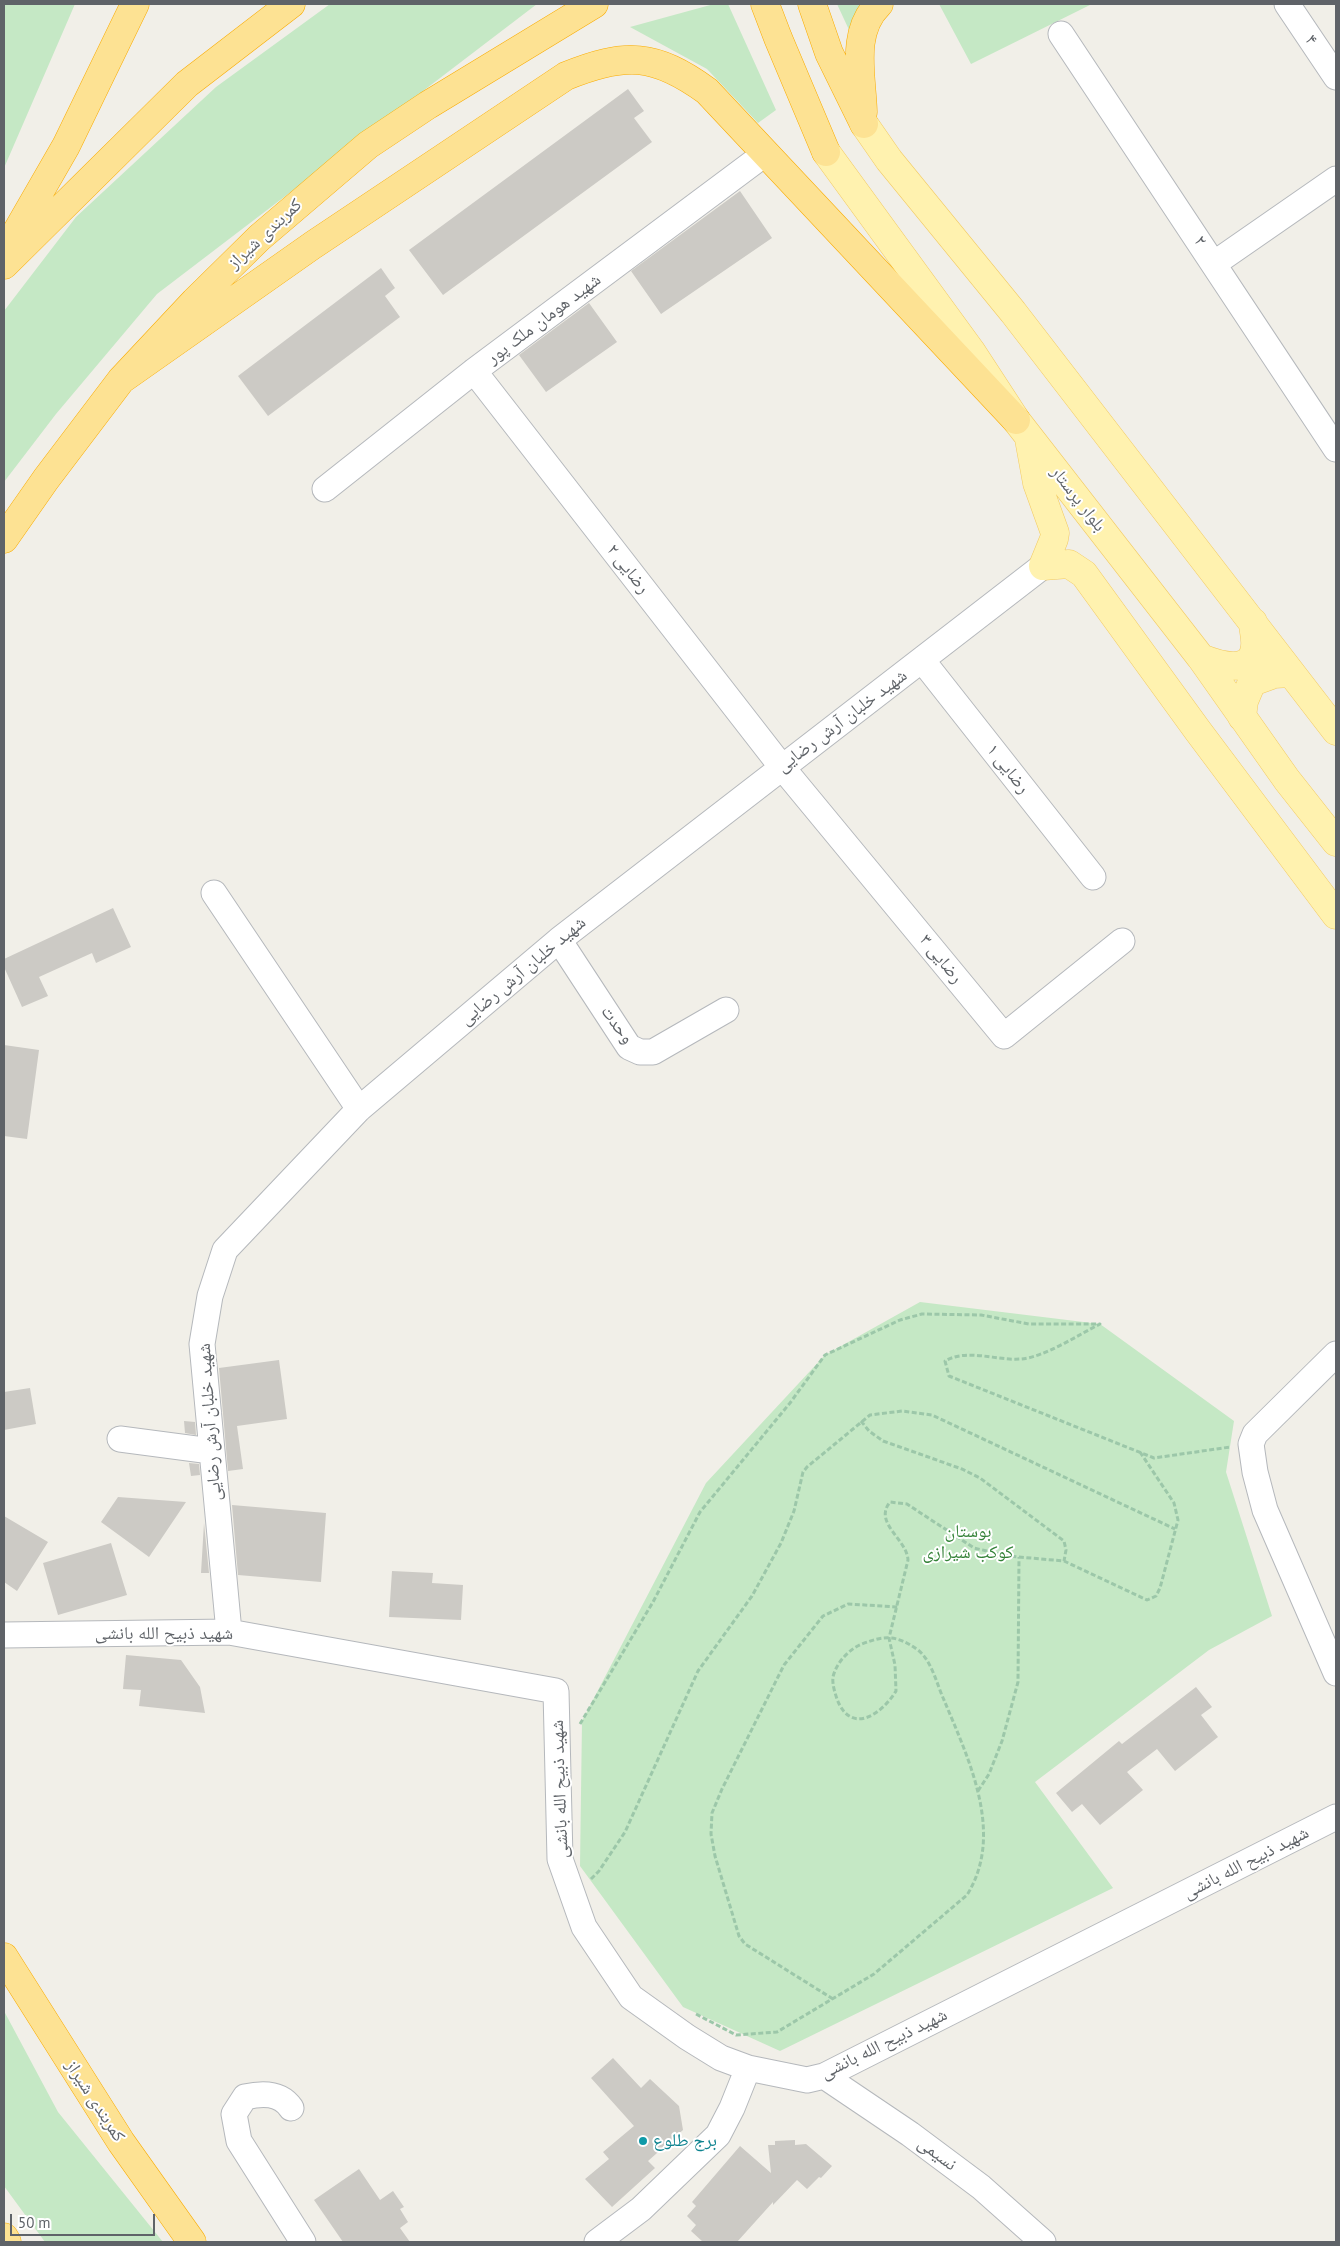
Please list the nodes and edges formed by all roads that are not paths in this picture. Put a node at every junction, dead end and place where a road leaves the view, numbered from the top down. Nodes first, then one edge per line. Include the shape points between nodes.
1 (135, 4) edge
2 (291, 4) edge
3 (594, 4) edge
4 (765, 4) edge
5 (812, 4) edge
6 (880, 4) edge
7 (1287, 4) edge
8 (1061, 34) dead end
9 (1336, 77) edge
10 (864, 124) junction
11 (826, 152) joint
12 (766, 153) junction
13 (1336, 179) edge
14 (4, 255) edge
15 (1215, 263) junction
16 (4, 265) edge
17 (474, 371) junction
18 (120, 380) junction
19 (1022, 428) junction
20 (1336, 449) edge
21 (324, 488) dead end
22 (4, 539) edge
23 (1043, 566) junction
24 (1253, 622) junction
25 (1201, 658) junction
26 (922, 660) junction
27 (1291, 673) junction
28 (1242, 717) junction
29 (1336, 730) edge
30 (782, 766) junction
31 (1336, 842) edge
32 (1093, 877) dead end
33 (214, 893) dead end
34 (1336, 915) edge
35 (559, 940) junction
36 (1122, 941) dead end
37 (726, 1010) dead end
38 (359, 1109) junction
39 (1336, 1354) edge
40 (120, 1439) dead end
41 (211, 1451) junction
42 (229, 1632) junction
43 (4, 1635) edge
44 (1336, 1673) edge
45 (1336, 1817) edge
46 (4, 1957) edge
47 (748, 2068) junction
48 (824, 2076) junction
49 (291, 2108) dead end
50 (4, 2238) edge
51 (7, 2242) edge
52 (192, 2242) edge
53 (303, 2242) edge
54 (597, 2242) edge
55 (1043, 2242) edge

1 - 14 highway via 66,146
2 - 16 highway via 187,84
3 - 18 highway, کمربندی شیراز via 368,145 259,238
4 - 11 highway
5 - 10 highway via 829,53
6 - 10 highway via 863,28 859,46
7 - 9 street, ۴
8 - 15 street, ۲
10 - 24 main road
11 - 19 main road, بلوار پرستار via 971,351
12 - 17 street, شهید هومان ملک پور
12 - 18 highway via 707,91 684,75 661,64 638,59 590,66 566,76 313,245
12 - 19 highway
13 - 15 street
15 - 20 street, ۲
17 - 21 street, شهید هومان ملک پور
17 - 30 street, رضایی ۲
18 - 22 highway, کمربندی شیراز
19 - 23 main road, شهید خلبان آرش رضایی via 1055,533
19 - 25 main road, بلوار پرستار
23 - 26 street, شهید خلبان آرش رضایی
23 - 34 main road via 1069,564 1084,574
24 - 25 main road via 1255,646 1245,663 1236,667 1221,666
24 - 27 main road
25 - 28 main road, بلوار پرستار
26 - 30 street, شهید خلبان آرش رضایی
26 - 32 street, رضایی ۱
27 - 28 main road via 1274,674 1252,682
27 - 29 main road
28 - 31 main road, بلوار پرستار
30 - 35 street, شهید خلبان آرش رضایی
30 - 36 street, رضایی ۳ via 1004,1036
33 - 38 street
35 - 37 street, وحدت via 629,1047 640,1052 653,1052
35 - 38 street, شهید خلبان آرش رضایی
38 - 41 street, شهید خلبان آرش رضایی via 225,1250 210,1296 202,1344
39 - 44 street via 1255,1434 1251,1444 1265,1510
40 - 41 street
41 - 42 street, شهید خلبان آرش رضایی
42 - 43 street, شهید ذبیح الله بانشی
42 - 47 street, شهید ذبیح الله بانشی via 556,1691 560,1859 584,1927 631,1998 687,2038 721,2058
45 - 48 street, شهید ذبیح الله بانشی
46 - 52 highway, کمربندی شیراز via 121,2142
47 - 48 street, شهید ذبیح الله بانشی via 807,2080
47 - 54 street via 718,2135 642,2209
48 - 55 street, نسیمی via 981,2187
49 - 53 street via 285,2100 263,2093 244,2096 234,2114 239,2141
50 - 51 highway

